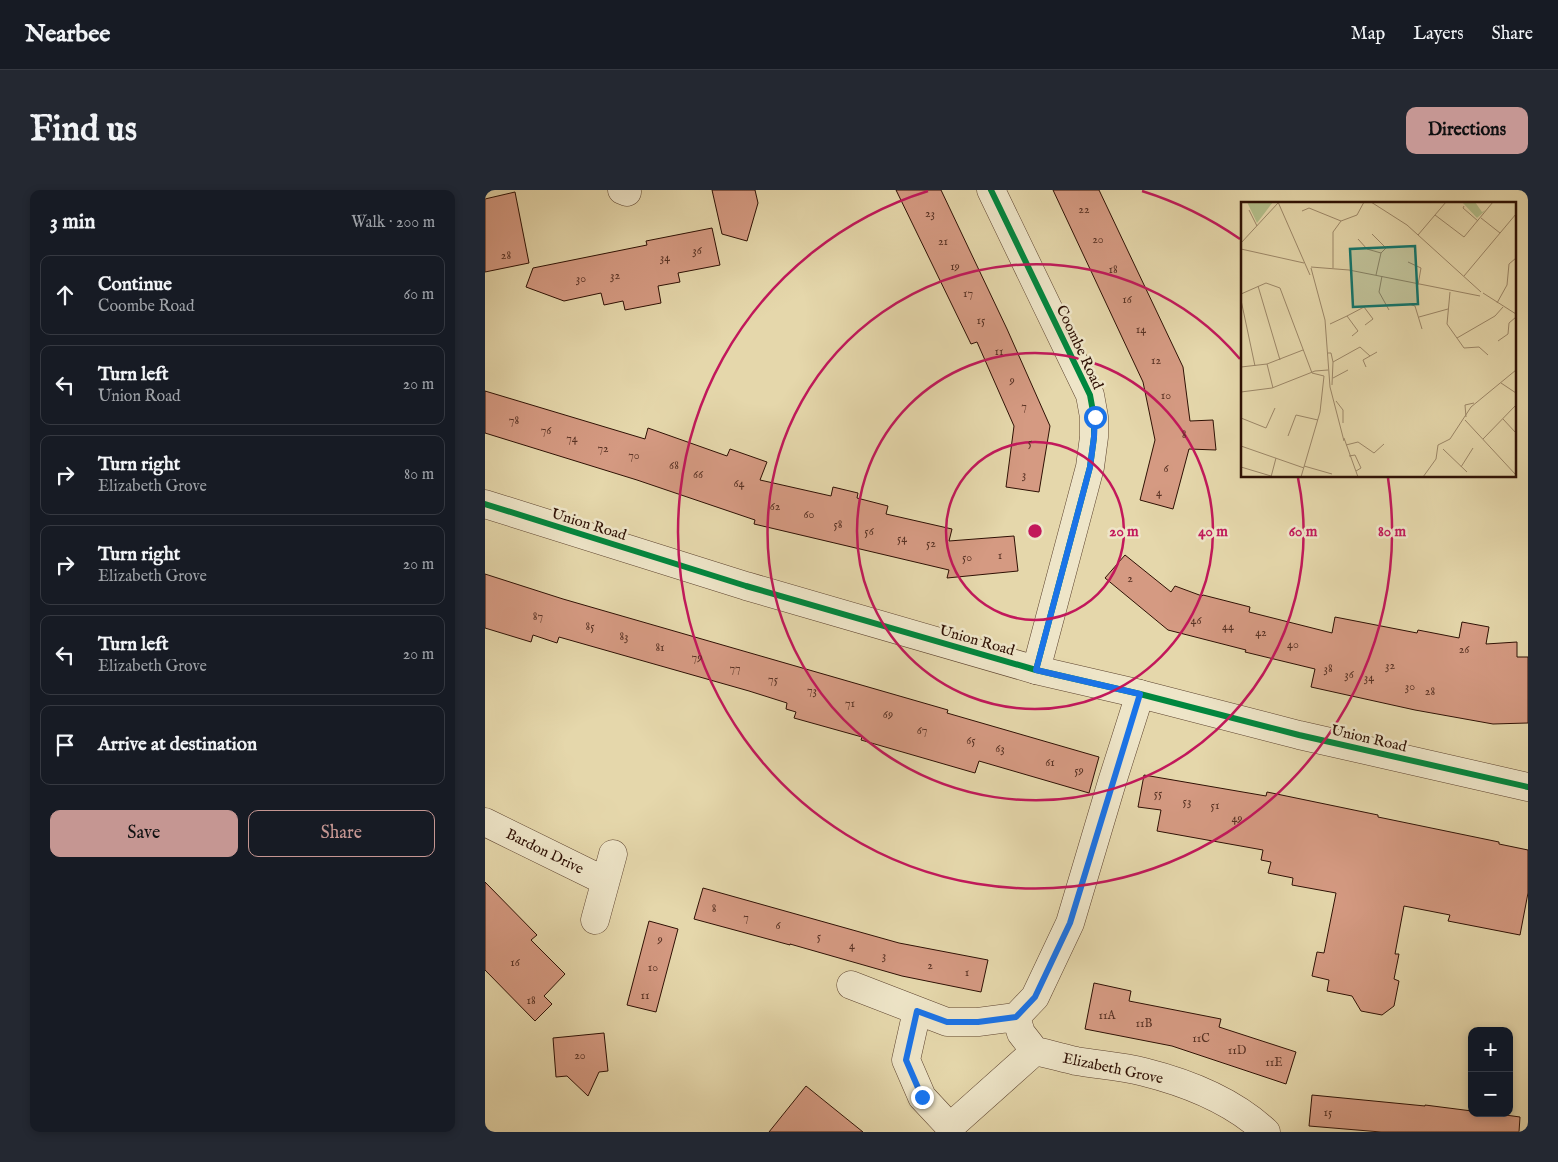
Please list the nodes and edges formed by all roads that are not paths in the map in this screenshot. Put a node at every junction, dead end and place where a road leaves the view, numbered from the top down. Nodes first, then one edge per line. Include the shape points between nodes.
1 (991, 190) edge
2 (485, 504) edge
3 (1036, 670) junction
4 (1140, 694) junction
5 (1528, 787) edge
6 (485, 822) edge
7 (613, 854) dead end
8 (605, 881) junction
9 (595, 920) dead end
10 (851, 985) dead end
11 (917, 1011) junction
12 (1016, 1017) junction
13 (1035, 1051) junction
14 (951, 1129) edge
15 (1266, 1132) edge

1 - 3 street, Coombe Road via 1089,395 1095,417 1090,467
2 - 3 street, Union Road via 746,586
3 - 4 street, Union Road
4 - 5 street, Union Road via 1299,735
4 - 12 street via 1070,923 1035,997
6 - 8 street, Bardon Drive
7 - 8 street
8 - 9 street
10 - 11 street
11 - 12 street via 947,1022
11 - 14 street via 906,1060 922,1097
12 - 13 street via 1021,1034
13 - 14 street
13 - 15 street, Elizabeth Grove via 1075,1061 1143,1071 1179,1082 1217,1098 1251,1118

